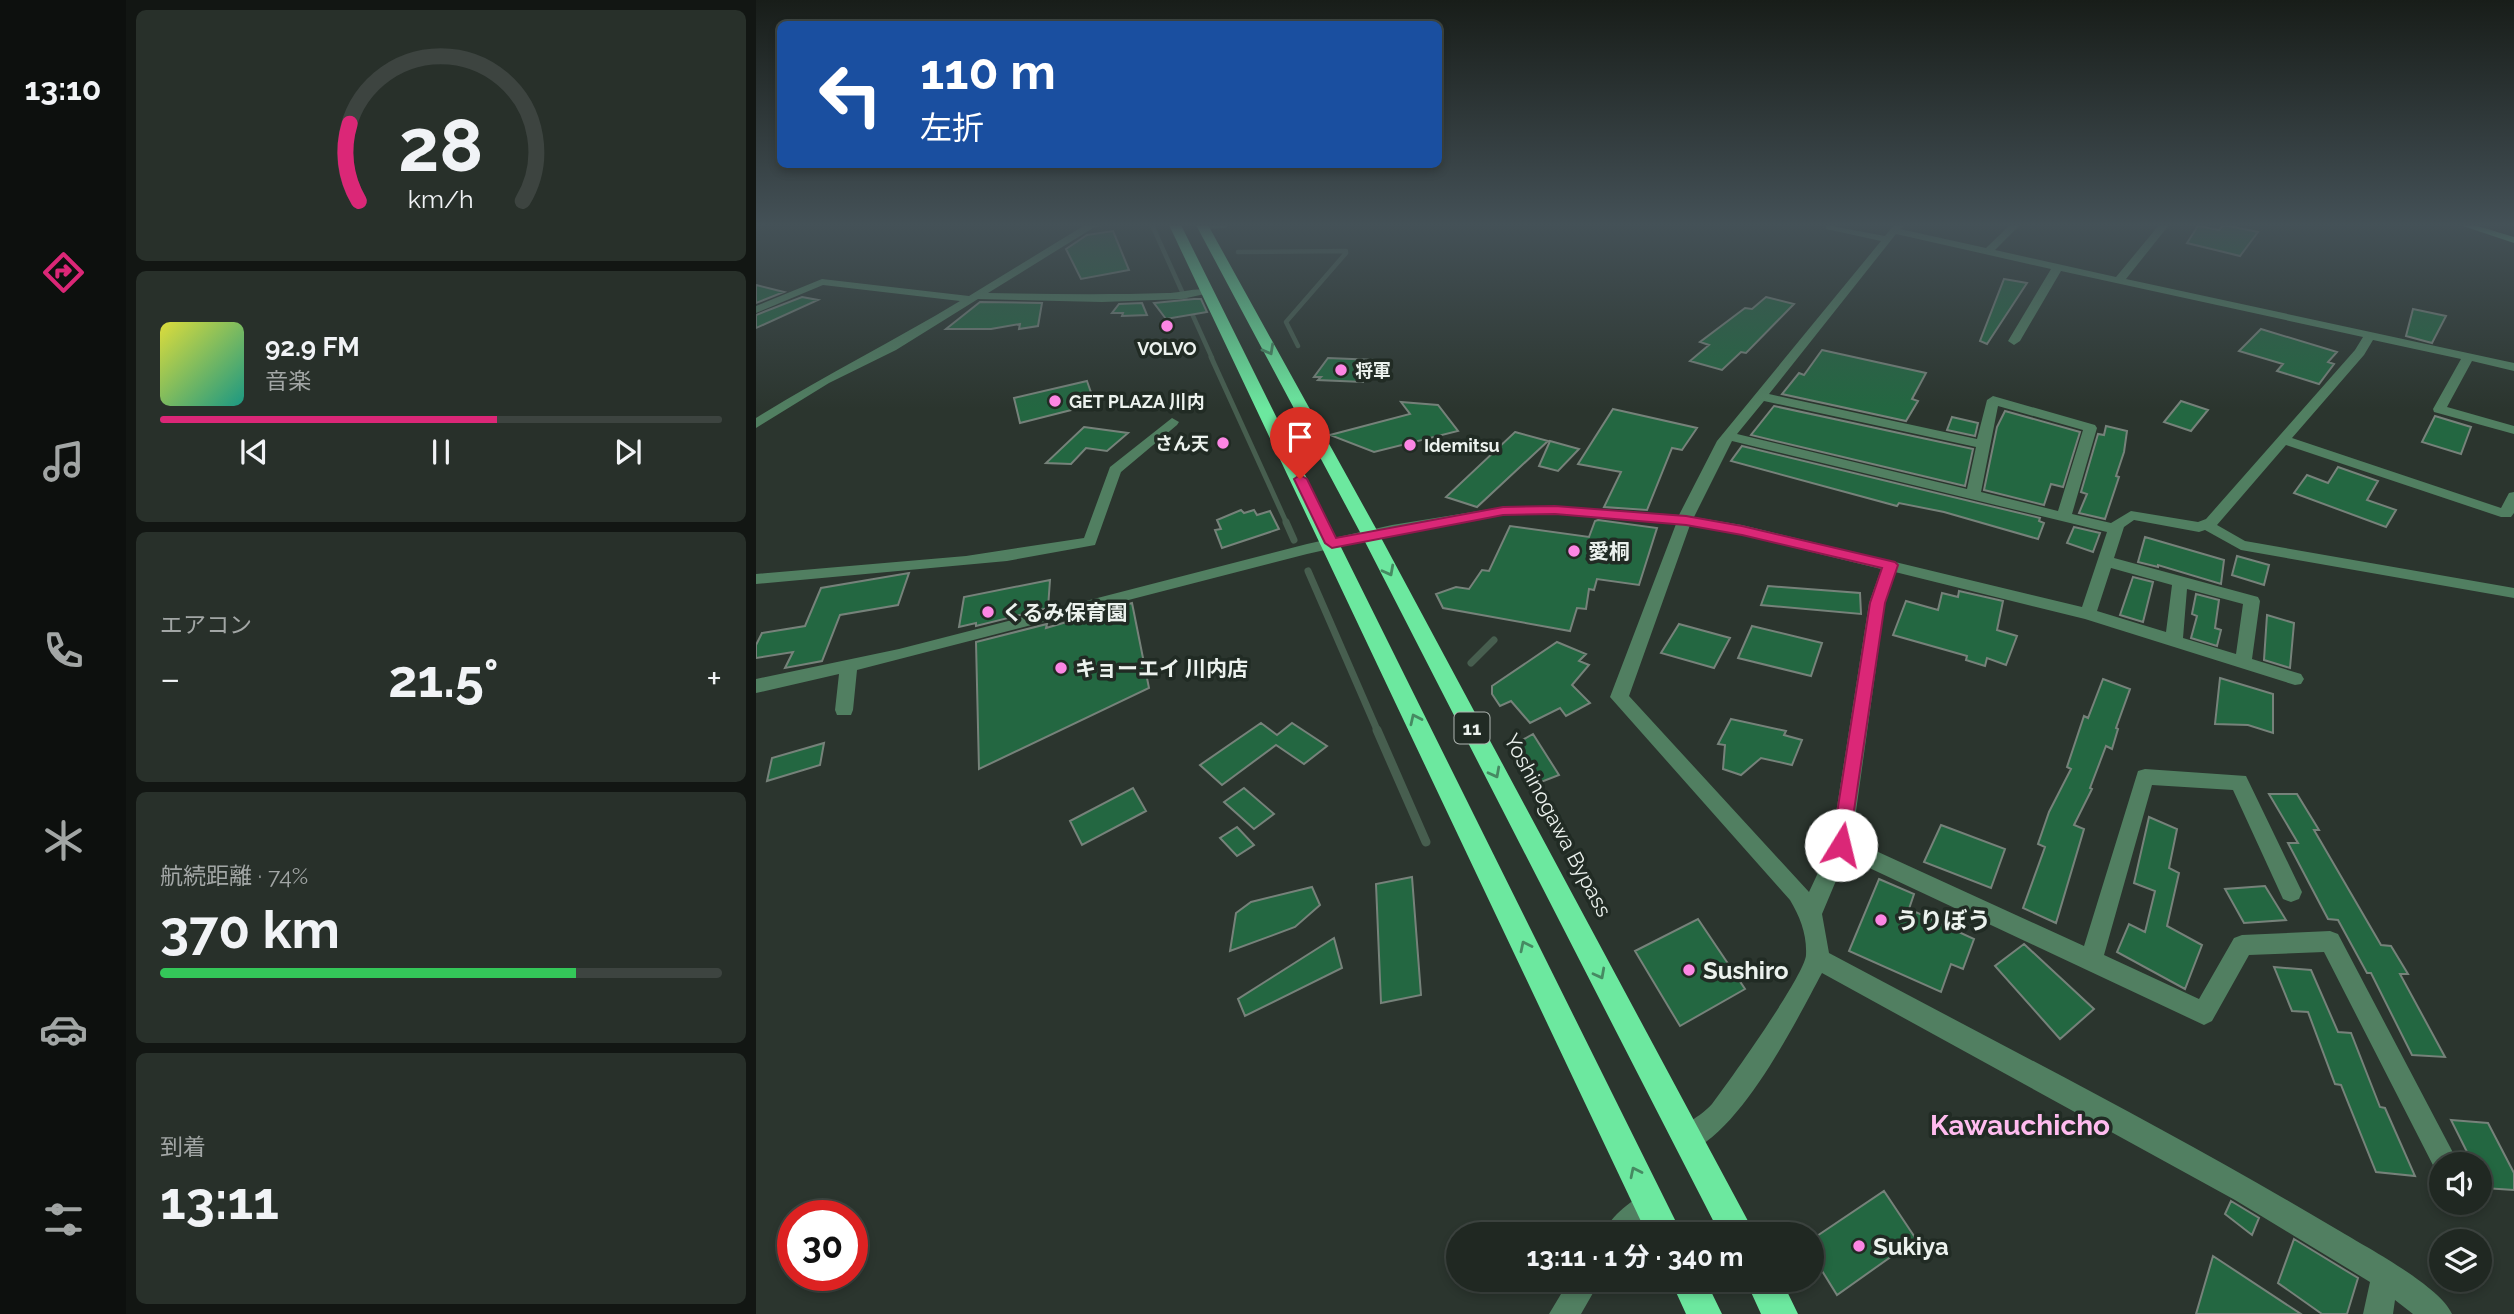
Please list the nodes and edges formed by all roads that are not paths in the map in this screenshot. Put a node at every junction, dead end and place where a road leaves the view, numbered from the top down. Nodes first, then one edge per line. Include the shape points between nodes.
1 (812, 286) edge
2 (863, 286) edge
3 (992, 286) edge
4 (1191, 286) edge
5 (1242, 286) edge
6 (1849, 286) edge
7 (2046, 286) edge
8 (2143, 286) edge
9 (1193, 294) junction
10 (973, 298) junction
11 (756, 310) edge
12 (2371, 334) junction
13 (2014, 341) dead end
14 (2469, 356) junction
15 (2514, 367) edge
16 (1759, 396) junction
17 (1172, 422) dead end
18 (756, 424) edge
19 (2514, 430) edge
20 (1729, 436) junction
21 (2283, 440) junction
22 (1983, 444) junction
23 (1973, 494) junction
24 (2514, 496) edge
25 (2064, 517) junction
26 (1686, 520) junction
27 (2205, 524) junction
28 (2116, 529) junction
29 (1370, 534) junction
30 (1332, 543) junction
31 (2105, 561) junction
32 (1890, 565) junction
33 (756, 579) edge
34 (2180, 582) junction
35 (2514, 593) edge
36 (2088, 614) junction
37 (2174, 641) junction
38 (2243, 663) junction
39 (849, 665) junction
40 (2295, 679) dead end
41 (756, 685) edge
42 (844, 710) dead end
43 (1841, 845) junction
44 (2291, 892) dead end
45 (1810, 915) junction
46 (1818, 959) junction
47 (2091, 960) junction
48 (1688, 1140) junction
49 (2440, 1152) edge
50 (1651, 1204) junction
51 (1631, 1222) edge
52 (1659, 1222) edge
53 (1732, 1222) edge
54 (2386, 1275) junction
55 (1578, 1292) edge
56 (1693, 1292) edge
57 (1769, 1292) edge
58 (1563, 1314) edge
59 (1704, 1314) edge
60 (1780, 1314) edge
61 (2378, 1314) edge
62 (2437, 1314) edge

1 - 11 street
2 - 10 street
3 - 10 street
4 - 9 highway, 11
5 -> 29 highway, Yoshinogawa Bypass / 11
6 - 16 street
7 - 13 street
8 - 12 street
9 - 10 street
9 - 30 highway, 11
10 - 18 street
12 - 14 street
12 - 21 street
14 - 15 street
14 - 19 street via 2439,409
16 - 20 street
16 - 22 street
17 - 33 street via 1115,470 1090,542 1053,551
20 - 23 street
20 - 26 street
21 - 24 street via 2506,514
21 - 27 street
22 - 23 street
22 - 25 street via 1993,400 2090,428
23 - 25 street
25 - 28 street
26 - 29 street via 1555,510 1503,511
26 - 32 street
26 - 45 street via 1619,697 1798,893
27 - 28 street via 2199,527 2131,515
27 - 35 street via 2241,545
28 - 31 street
29 - 30 street
29 -> 48 highway, Yoshinogawa Bypass / 11
30 - 39 street
50 -> 30 highway, 11
31 - 34 street
31 - 36 street
32 - 36 street
32 - 43 street via 1877,603
34 - 37 street
34 - 38 street via 2252,601
36 - 37 street
37 - 38 street
38 - 40 street
39 - 41 street
39 - 42 street
43 - 45 street
43 - 47 street
44 - 47 street via 2239,782 2145,777
45 - 46 street
46 - 48 street via 1777,1032 1719,1115
46 - 54 street via 2245,1190
47 - 49 street via 2204,1013 2242,945 2330,941
48 - 53 highway, Yoshinogawa Bypass / 11
50 - 51 street
50 - 52 highway, 11
54 - 61 street
54 - 62 street
55 - 58 street
56 - 59 highway
57 - 60 highway

